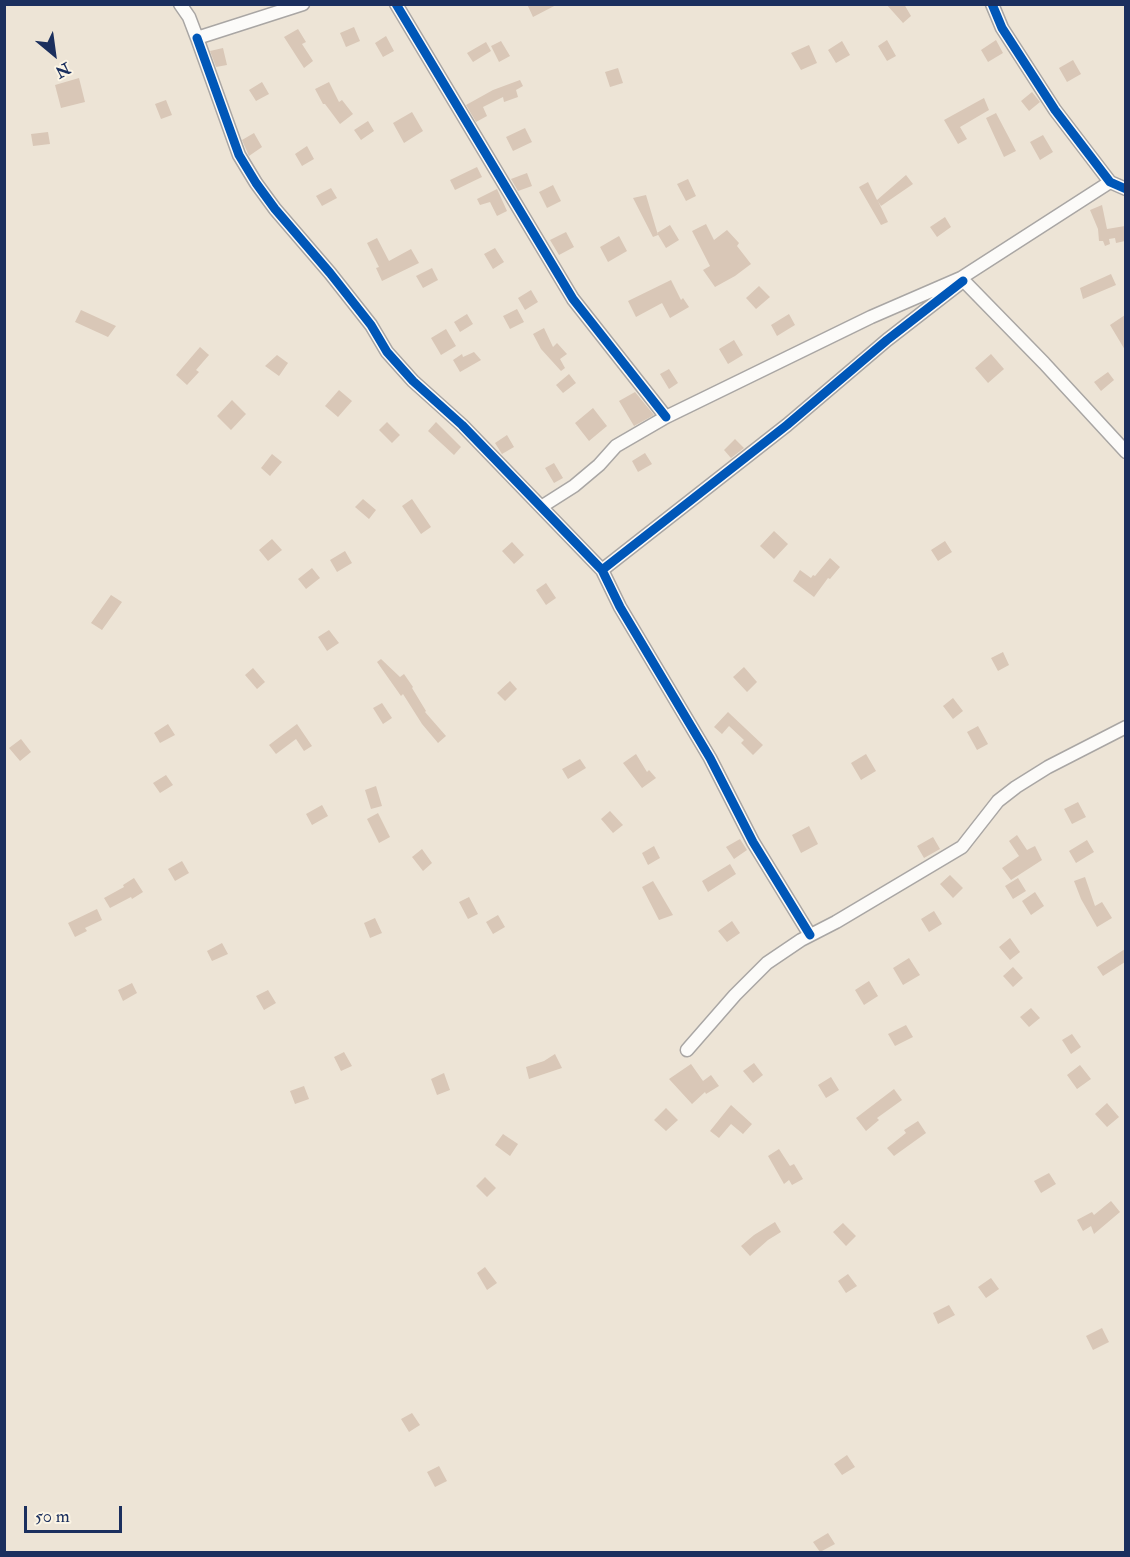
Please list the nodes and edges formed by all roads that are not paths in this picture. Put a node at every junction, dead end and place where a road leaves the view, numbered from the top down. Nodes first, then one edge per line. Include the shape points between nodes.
1 (180, 4) edge
2 (303, 4) edge
3 (396, 4) edge
4 (992, 4) edge
5 (198, 38) junction
6 (1110, 182) junction
7 (1125, 189) edge
8 (962, 279) junction
9 (666, 417) junction
10 (1125, 452) edge
11 (541, 507) junction
12 (602, 570) junction
13 (1125, 727) edge
14 (810, 935) junction
15 (687, 1050) dead end

1 - 5 street
2 - 5 street
3 - 9 street via 573,299
4 - 6 street via 1002,28 1055,110
5 - 11 street via 239,155 262,192 412,381 462,425
6 - 7 street
6 - 8 street
8 - 9 street via 871,317
8 - 10 street
8 - 12 street via 787,425
9 - 11 street via 616,446 574,486
11 - 12 street
12 - 14 street via 710,758 753,842
13 - 14 street via 1016,787 998,801 962,847
14 - 15 street via 767,963

